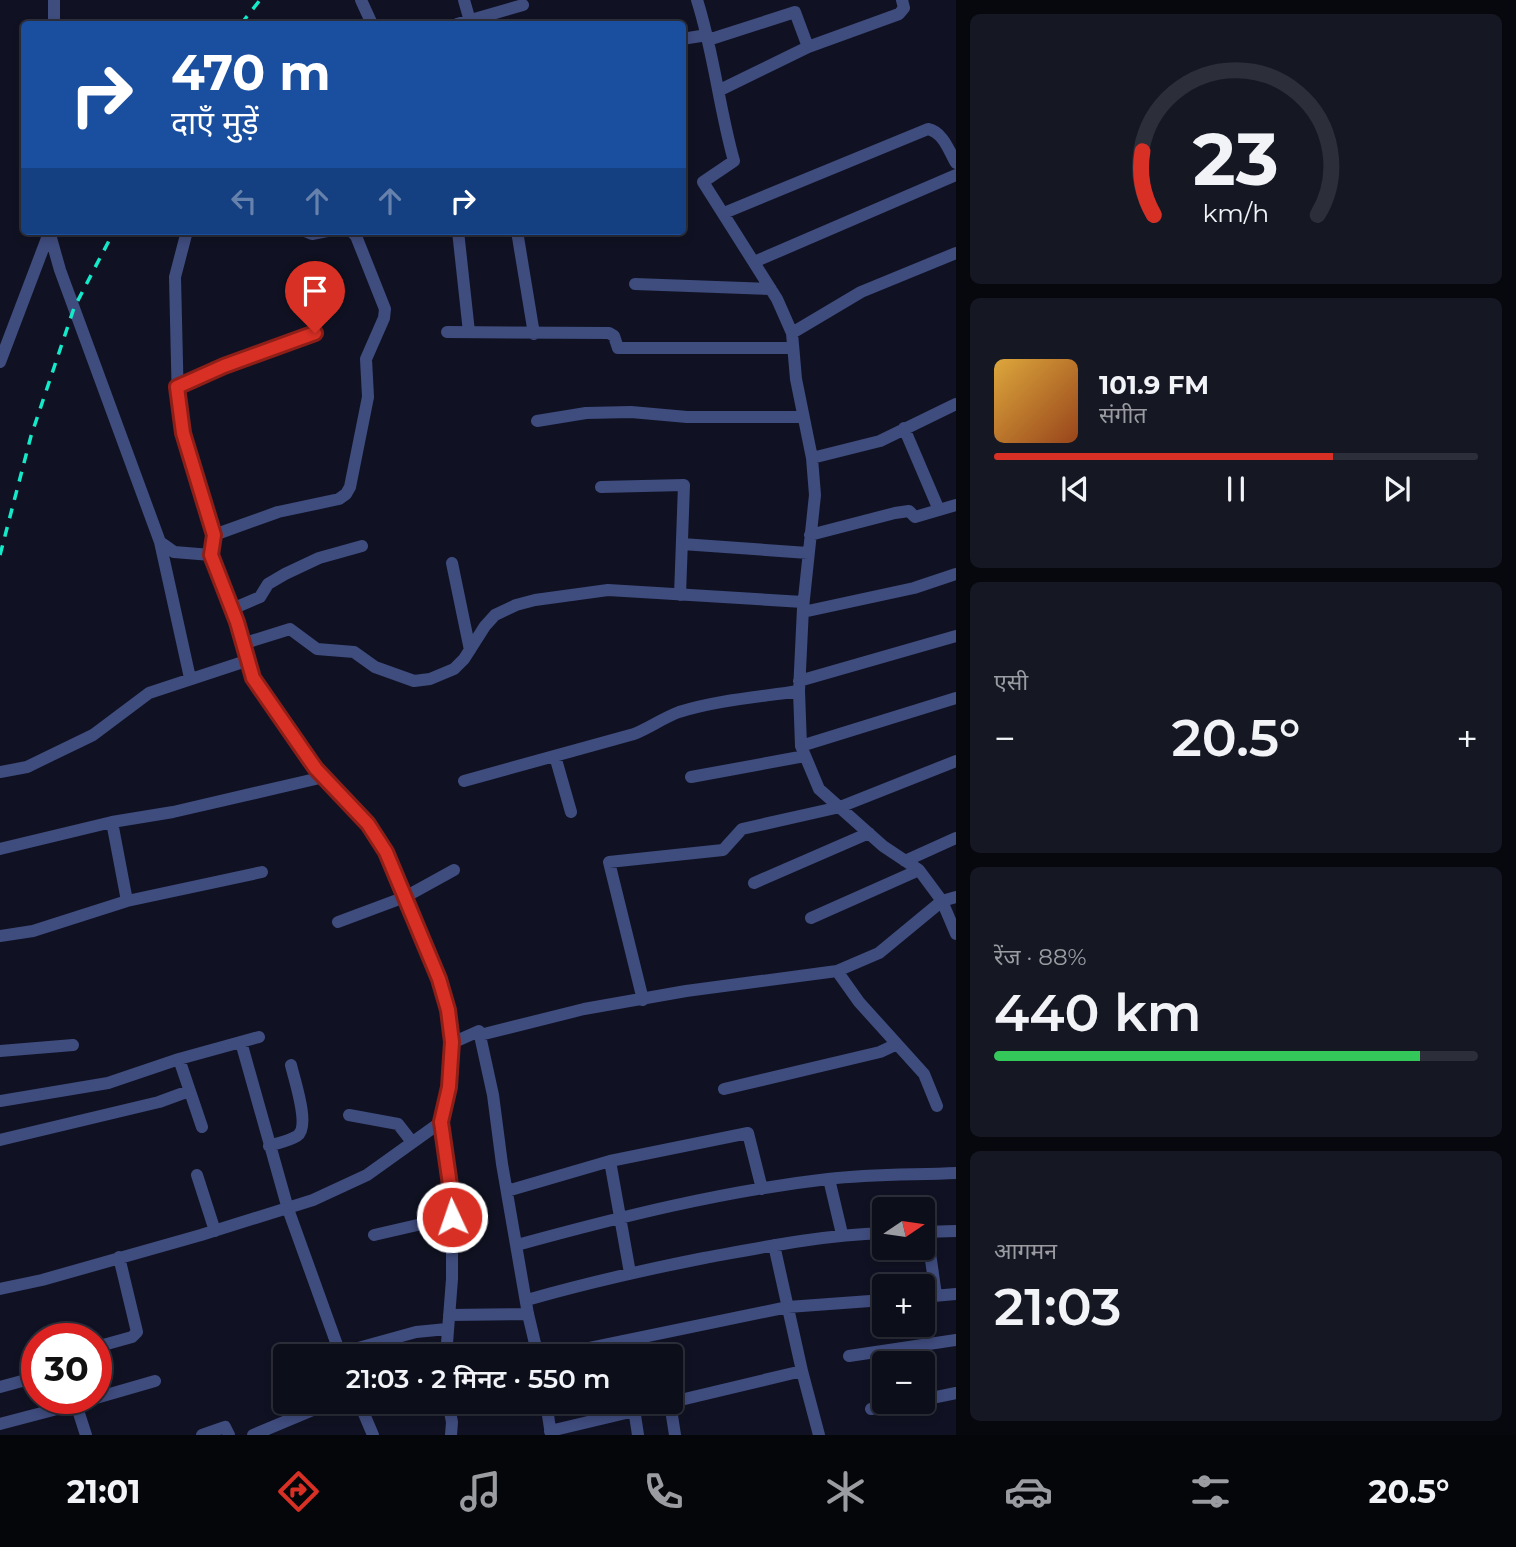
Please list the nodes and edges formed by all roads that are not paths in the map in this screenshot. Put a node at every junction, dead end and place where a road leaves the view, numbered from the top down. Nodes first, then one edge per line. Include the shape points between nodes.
1 (54, 0) edge
2 (361, 0) edge
3 (464, 0) edge
4 (697, 0) edge
5 (902, 0) edge
6 (523, 5) dead end
7 (54, 21) edge
8 (371, 21) edge
9 (470, 21) joint
10 (708, 37) junction
11 (686, 39) edge
12 (808, 47) junction
13 (720, 90) junction
14 (956, 163) edge
15 (956, 176) edge
16 (724, 213) junction
17 (48, 235) edge
18 (50, 235) edge
19 (186, 235) edge
20 (355, 235) edge
21 (458, 235) edge
22 (518, 235) edge
23 (956, 253) edge
24 (754, 262) junction
25 (635, 284) dead end
26 (771, 289) junction
27 (447, 332) dead end
28 (469, 332) junction
29 (315, 333) dead end
30 (792, 333) junction
31 (534, 334) junction
32 (793, 348) junction
33 (0, 362) edge
34 (177, 387) junction
35 (956, 404) edge
36 (802, 417) junction
37 (537, 421) dead end
38 (904, 428) junction
39 (812, 458) junction
40 (601, 487) dead end
41 (956, 505) edge
42 (939, 510) junction
43 (214, 535) junction
44 (810, 535) junction
45 (160, 542) junction
46 (682, 544) junction
47 (362, 546) dead end
48 (807, 553) junction
49 (211, 555) junction
50 (452, 563) dead end
51 (956, 574) edge
52 (680, 595) junction
53 (803, 607) junction
54 (232, 609) junction
55 (956, 636) edge
56 (242, 644) junction
57 (470, 650) junction
58 (246, 661) junction
59 (190, 678) junction
60 (799, 686) junction
61 (956, 698) edge
62 (803, 751) junction
63 (555, 756) junction
64 (956, 761) edge
65 (0, 772) edge
66 (324, 777) junction
67 (691, 777) dead end
68 (464, 781) dead end
69 (840, 807) junction
70 (570, 812) dead end
71 (112, 822) junction
72 (869, 833) junction
73 (956, 838) edge
74 (0, 849) edge
75 (905, 860) junction
76 (454, 870) dead end
77 (919, 870) junction
78 (262, 872) dead end
79 (754, 883) dead end
80 (405, 897) junction
81 (956, 897) edge
82 (127, 901) junction
83 (942, 901) junction
84 (811, 918) dead end
85 (338, 922) dead end
86 (956, 934) edge
87 (0, 936) edge
88 (837, 971) junction
89 (643, 1000) junction
90 (480, 1035) junction
91 (259, 1037) dead end
92 (242, 1042) junction
93 (452, 1042) junction
94 (897, 1044) junction
95 (73, 1045) dead end
96 (0, 1051) edge
97 (179, 1059) junction
98 (291, 1065) dead end
99 (724, 1089) dead end
100 (189, 1091) junction
101 (0, 1101) edge
102 (937, 1106) dead end
103 (349, 1115) dead end
104 (441, 1122) junction
105 (201, 1128) dead end
106 (0, 1140) edge
107 (412, 1142) junction
108 (269, 1146) junction
109 (610, 1161) junction
110 (956, 1173) edge
111 (197, 1175) dead end
112 (830, 1179) junction
113 (762, 1189) junction
114 (507, 1191) junction
115 (288, 1209) junction
116 (452, 1217) junction
117 (620, 1217) junction
118 (215, 1231) junction
119 (956, 1231) edge
120 (935, 1232) edge
121 (872, 1233) edge
122 (842, 1234) junction
123 (374, 1236) dead end
124 (774, 1244) junction
125 (517, 1245) junction
126 (119, 1256) junction
127 (929, 1260) edge
128 (630, 1273) junction
129 (0, 1289) edge
130 (956, 1294) edge
131 (936, 1295) joint
132 (527, 1300) junction
133 (872, 1301) edge
134 (788, 1307) junction
135 (528, 1314) junction
136 (449, 1315) junction
137 (447, 1329) junction
138 (956, 1340) edge
139 (623, 1341) junction
140 (112, 1343) edge
141 (336, 1344) edge
142 (376, 1344) edge
143 (446, 1344) edge
144 (535, 1344) edge
145 (609, 1344) edge
146 (624, 1344) edge
147 (849, 1356) dead end
148 (802, 1371) junction
149 (21, 1381) edge
150 (155, 1381) dead end
151 (0, 1387) edge
152 (112, 1393) edge
153 (956, 1394) edge
154 (935, 1398) edge
155 (683, 1400) edge
156 (38, 1414) edge
157 (79, 1414) edge
158 (303, 1414) edge
159 (364, 1414) edge
160 (450, 1414) edge
161 (548, 1414) edge
162 (608, 1414) edge
163 (634, 1414) edge
164 (672, 1414) edge
165 (0, 1424) edge
166 (550, 1433) edge
167 (86, 1435) edge
168 (202, 1435) edge
169 (229, 1435) edge
170 (253, 1435) edge
171 (373, 1435) edge
172 (451, 1435) edge
173 (638, 1435) edge
174 (675, 1435) edge
175 (819, 1435) edge

1 - 7 street
2 - 8 street
3 - 9 street
4 - 10 street
5 - 12 street via 904,8 899,14
6 - 9 street
10 - 11 street
10 - 12 street via 795,12
10 - 13 street
12 - 13 street
13 - 16 street via 734,161 703,182
14 - 16 street via 942,139 928,129
15 - 24 street
16 - 24 street
17 - 33 street
18 - 45 street
19 - 34 street via 175,277
20 - 43 street via 386,309 366,359 368,397 346,494
21 - 28 street
22 - 31 street
23 - 30 street via 861,292
24 - 26 street
25 - 26 street
26 - 30 street
27 - 28 street
28 - 31 street
29 - 34 street
30 - 32 street
31 - 32 street via 610,333 618,348
32 - 36 street
34 - 43 street via 183,433
35 - 38 street
36 - 37 street via 631,412
36 - 39 street
38 - 39 street via 880,441
38 - 42 street
39 - 44 street via 815,495
40 - 46 street via 684,485
41 - 42 street
42 - 44 street via 915,517 909,511 895,513
43 - 49 street
44 - 48 street
45 - 49 street via 174,552
45 - 59 street
46 - 48 street
46 - 52 street
47 - 54 street via 285,574 268,584 260,597
48 - 53 street
49 - 54 street
50 - 57 street
51 - 53 street via 914,588
52 - 53 street
52 - 57 street via 608,590 516,605 495,615
53 - 60 street
54 - 56 street
55 - 60 street
56 - 57 street via 290,629 317,649 354,652 375,667 414,681 454,669
56 - 58 street
58 - 59 street
58 - 66 street via 253,678
59 - 65 street via 149,693 66,750 27,767
60 - 62 street
60 - 63 street via 676,713 634,734
61 - 62 street
62 - 67 street
62 - 69 street via 819,789
63 - 68 street
63 - 70 street
64 - 69 street
66 - 71 street
66 - 80 street via 368,824
69 - 72 street
69 - 89 street via 742,829 723,850 609,862
71 - 74 street
71 - 82 street
72 - 75 street
72 - 79 street
73 - 75 street
75 - 77 street
76 - 80 street
77 - 83 street
77 - 84 street
78 - 82 street
80 - 85 street
80 - 93 street via 439,979
81 - 83 street
82 - 87 street via 33,931
83 - 86 street
83 - 88 street via 879,953
88 - 89 street
88 - 94 street
89 - 90 street via 584,1009
90 - 93 street via 479,1031
90 - 114 street
91 - 92 street
92 - 97 street
92 - 108 street
93 - 104 street
94 - 99 street
94 - 102 street via 924,1074
95 - 96 street
97 - 100 street
97 - 101 street via 108,1083
98 - 108 street via 301,1103 302,1131
100 - 105 street
100 - 106 street
103 - 107 street via 389,1120
104 - 107 street
104 - 116 street
107 - 115 street via 367,1175
108 - 115 street
109 - 113 street via 748,1133
109 - 114 street
109 - 117 street
110 - 112 street
111 - 118 street
112 - 113 street
112 - 122 street
113 - 117 street
114 - 125 street
115 - 118 street
115 - 141 street
116 - 123 street
116 - 136 street
117 - 125 street
117 - 128 street
118 - 126 street
119 - 120 street
121 - 122 street
122 - 124 street
124 - 128 street
124 - 134 street
125 - 132 street
126 - 129 street
126 - 140 street via 137,1332
127 - 131 street
128 - 132 street
130 - 131 street
132 - 135 street
133 - 134 street
134 - 139 street
134 - 148 street
135 - 136 street
135 - 144 street
136 - 137 street
137 - 142 street via 416,1332
137 - 143 street
138 - 147 street
139 - 145 street
139 - 146 street
148 - 155 street
148 - 175 street
149 - 151 street
150 - 152 street
153 - 154 street
156 - 165 street
157 - 167 street
158 - 170 street
159 - 171 street
160 - 172 street
161 - 166 street
162 - 166 street
163 - 173 street
164 - 174 street
168 - 169 street via 225,1427

